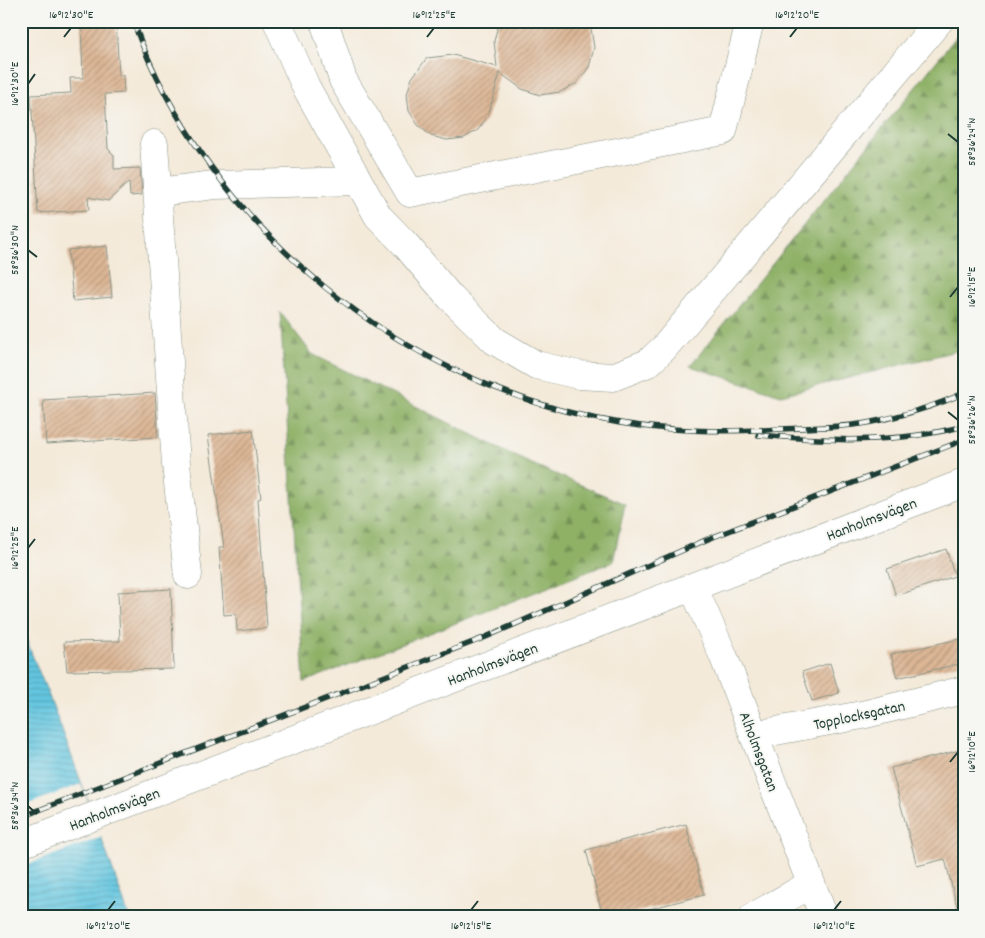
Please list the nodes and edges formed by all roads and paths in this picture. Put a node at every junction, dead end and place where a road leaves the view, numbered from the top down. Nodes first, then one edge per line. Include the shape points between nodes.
1 (278, 21) edge
2 (324, 21) edge
3 (750, 21) edge
4 (939, 21) edge
5 (154, 144) dead end
6 (358, 181) junction
7 (159, 192) junction
8 (964, 483) edge
9 (188, 574) dead end
10 (693, 587) junction
11 (964, 690) edge
12 (754, 736) junction
13 (21, 844) edge
14 (811, 884) junction
15 (753, 917) edge
16 (824, 917) edge

1 - 6 street via 306,87
2 - 3 street via 343,80 410,193 723,131
4 - 6 street via 664,348 648,363 613,377 578,375 536,365 495,341 450,297 378,216
5 - 7 street
6 - 7 street via 214,185
7 - 9 street via 176,464
8 - 10 street, Hanholmsvägen
10 - 12 street, Alholmsgatan
10 - 13 street, Hanholmsvägen
11 - 12 street, Topplocksgatan via 862,715
12 - 14 street, Alholmsgatan
14 - 15 street
14 - 16 street, Alholmsgatan

